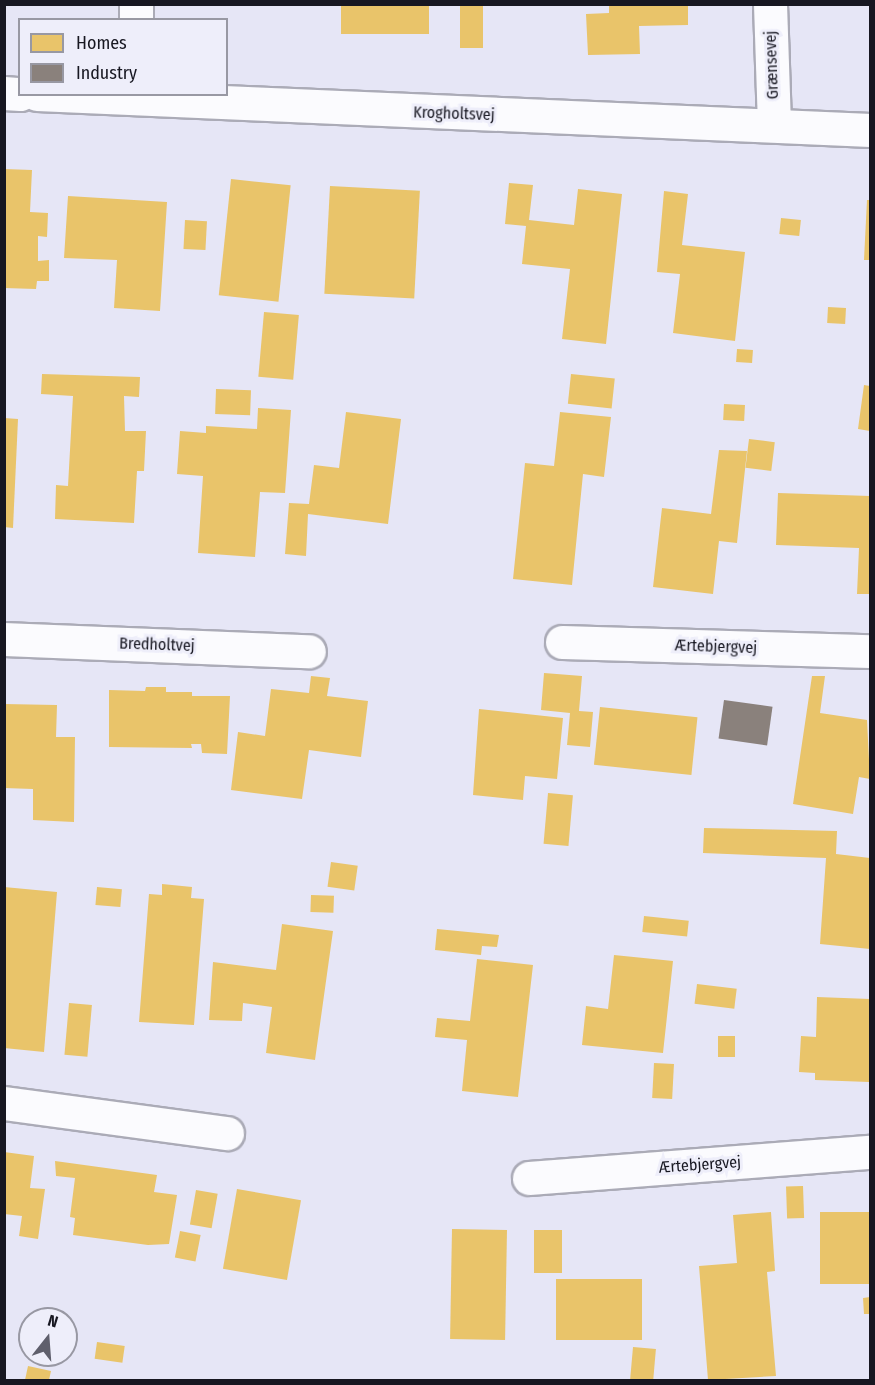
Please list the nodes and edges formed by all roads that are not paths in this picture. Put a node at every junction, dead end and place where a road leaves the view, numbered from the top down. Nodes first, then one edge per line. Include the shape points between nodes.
1 (770, 4) edge
2 (139, 96) edge
3 (774, 125) junction
4 (870, 130) edge
5 (4, 639) edge
6 (562, 642) dead end
7 (309, 651) dead end
8 (870, 651) edge
9 (4, 1103) edge
10 (227, 1132) dead end
11 (870, 1152) edge
12 (529, 1178) dead end

1 - 3 street, Grænsevej
2 - 3 street, Krogholtsvej
3 - 4 street, Krogholtsvej
5 - 7 street, Bredholtvej
6 - 8 street, Ærtebjergvej
9 - 10 street
11 - 12 street, Ærtebjergvej

